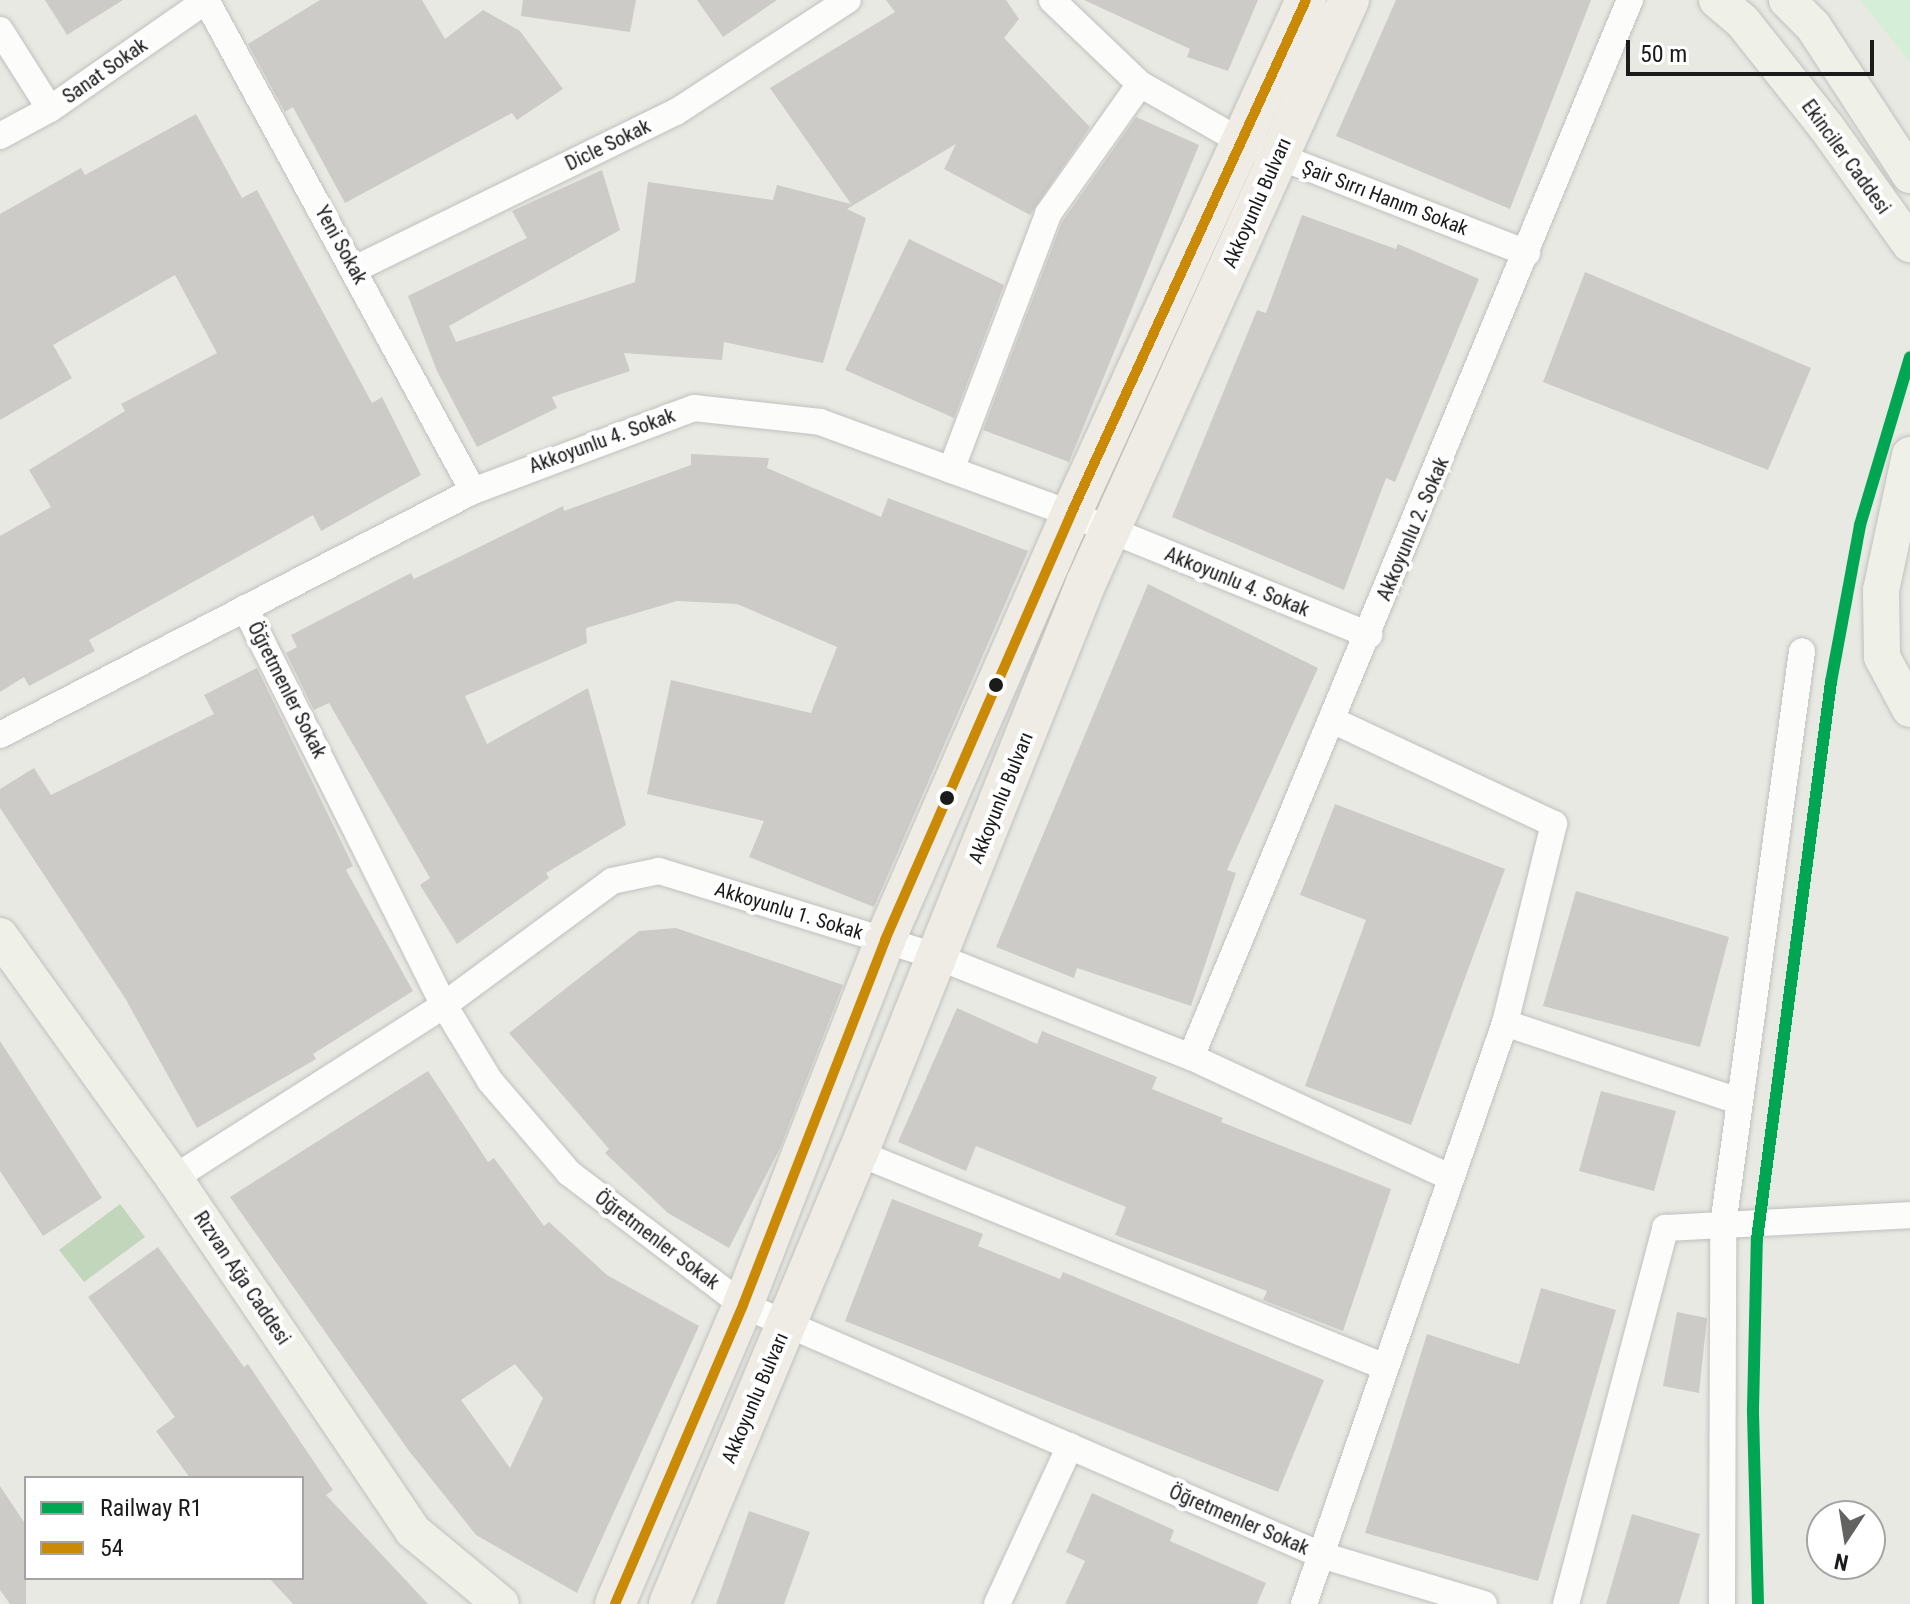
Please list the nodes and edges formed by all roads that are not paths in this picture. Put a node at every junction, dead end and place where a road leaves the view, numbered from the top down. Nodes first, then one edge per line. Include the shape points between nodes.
1 (207, 0) edge
2 (848, 0) edge
3 (1052, 0) edge
4 (1306, 0) edge
5 (1349, 0) edge
6 (1630, 0) edge
7 (1717, 0) edge
8 (1787, 0) edge
9 (0, 30) edge
10 (1140, 84) junction
11 (50, 109) junction
12 (0, 136) edge
13 (1260, 149) junction
14 (1910, 175) edge
15 (1910, 244) edge
16 (1527, 253) junction
17 (355, 269) junction
18 (1910, 455) edge
19 (951, 470) junction
20 (473, 491) junction
21 (1071, 514) junction
22 (1110, 532) junction
23 (245, 608) junction
24 (1369, 635) junction
25 (1802, 651) dead end
26 (1910, 709) edge
27 (1332, 720) junction
28 (0, 735) edge
29 (0, 936) edge
30 (885, 940) junction
31 (938, 957) junction
32 (444, 1005) junction
33 (1505, 1023) junction
34 (1191, 1057) junction
35 (1738, 1101) junction
36 (858, 1153) junction
37 (1449, 1177) junction
38 (174, 1178) junction
39 (1910, 1215) edge
40 (1723, 1225) junction
41 (743, 1305) junction
42 (786, 1323) junction
43 (1385, 1367) junction
44 (1070, 1446) junction
45 (1321, 1555) junction
46 (501, 1604) edge
47 (615, 1604) edge
48 (669, 1604) edge
49 (997, 1604) edge
50 (1304, 1604) edge
51 (1484, 1604) edge
52 (1566, 1604) edge
53 (1722, 1604) edge

1 - 11 street, Sanat Sokak
1 - 17 street, Yeni Sokak
2 - 17 street, Dicle Sokak via 676,112
3 - 10 street, Şair Sırrı Hanım Sokak
4 - 13 main road, Akkoyunlu Bulvarı
5 - 13 main road, Akkoyunlu Bulvarı
6 - 16 street, Akkoyunlu 2. Sokak
7 - 15 street, Ekinciler Caddesi via 1743,22 1808,104
8 - 14 street, Ekinciler Caddesi via 1813,26
9 - 11 street
10 - 13 street, Şair Sırrı Hanım Sokak
10 - 19 street via 1048,214
11 - 12 street, Sanat Sokak
13 - 16 street, Şair Sırrı Hanım Sokak
13 - 21 main road, Akkoyunlu Bulvarı
13 - 22 main road, Akkoyunlu Bulvarı
16 - 24 street, Akkoyunlu 2. Sokak
17 - 20 street, Yeni Sokak
18 - 26 street via 1881,590 1882,657
19 - 20 street, Akkoyunlu 4. Sokak via 820,422 694,408
19 - 21 street, Akkoyunlu 4. Sokak
20 - 23 street, Akkoyunlu 4. Sokak
21 - 22 street, Akkoyunlu 4. Sokak
21 - 30 main road, Akkoyunlu Bulvarı
22 - 24 street, Akkoyunlu 4. Sokak
22 - 31 main road, Akkoyunlu Bulvarı
23 - 28 street, Akkoyunlu 4. Sokak
23 - 32 street, Öğretmenler Sokak
24 - 27 street, Akkoyunlu 2. Sokak
25 - 35 street
27 - 33 street via 1554,824
27 - 34 street, Akkoyunlu 2. Sokak
29 - 38 street, Rızvan Ağa Caddesi
30 - 31 street, Akkoyunlu 1. Sokak
30 - 32 street, Akkoyunlu 1. Sokak via 659,871 612,881
30 - 41 main road, Akkoyunlu Bulvarı
31 - 34 street, Akkoyunlu 1. Sokak
31 - 36 main road, Akkoyunlu Bulvarı
32 - 38 street, Akkoyunlu 1. Sokak
32 - 41 street, Öğretmenler Sokak via 490,1081 569,1173
33 - 35 street
33 - 37 street
34 - 37 street, Akkoyunlu 1. Sokak
35 - 40 street
36 - 42 main road, Akkoyunlu Bulvarı
36 - 43 street
37 - 43 street
38 - 46 street, Rızvan Ağa Caddesi via 413,1531
39 - 40 street
40 - 52 street via 1665,1228
40 - 53 street
41 - 42 street, Öğretmenler Sokak
41 - 47 main road, Akkoyunlu Bulvarı
42 - 44 street, Öğretmenler Sokak
42 - 48 main road, Akkoyunlu Bulvarı
43 - 45 street
44 - 45 street, Öğretmenler Sokak
44 - 49 street
45 - 50 street
45 - 51 street, Öğretmenler Sokak

